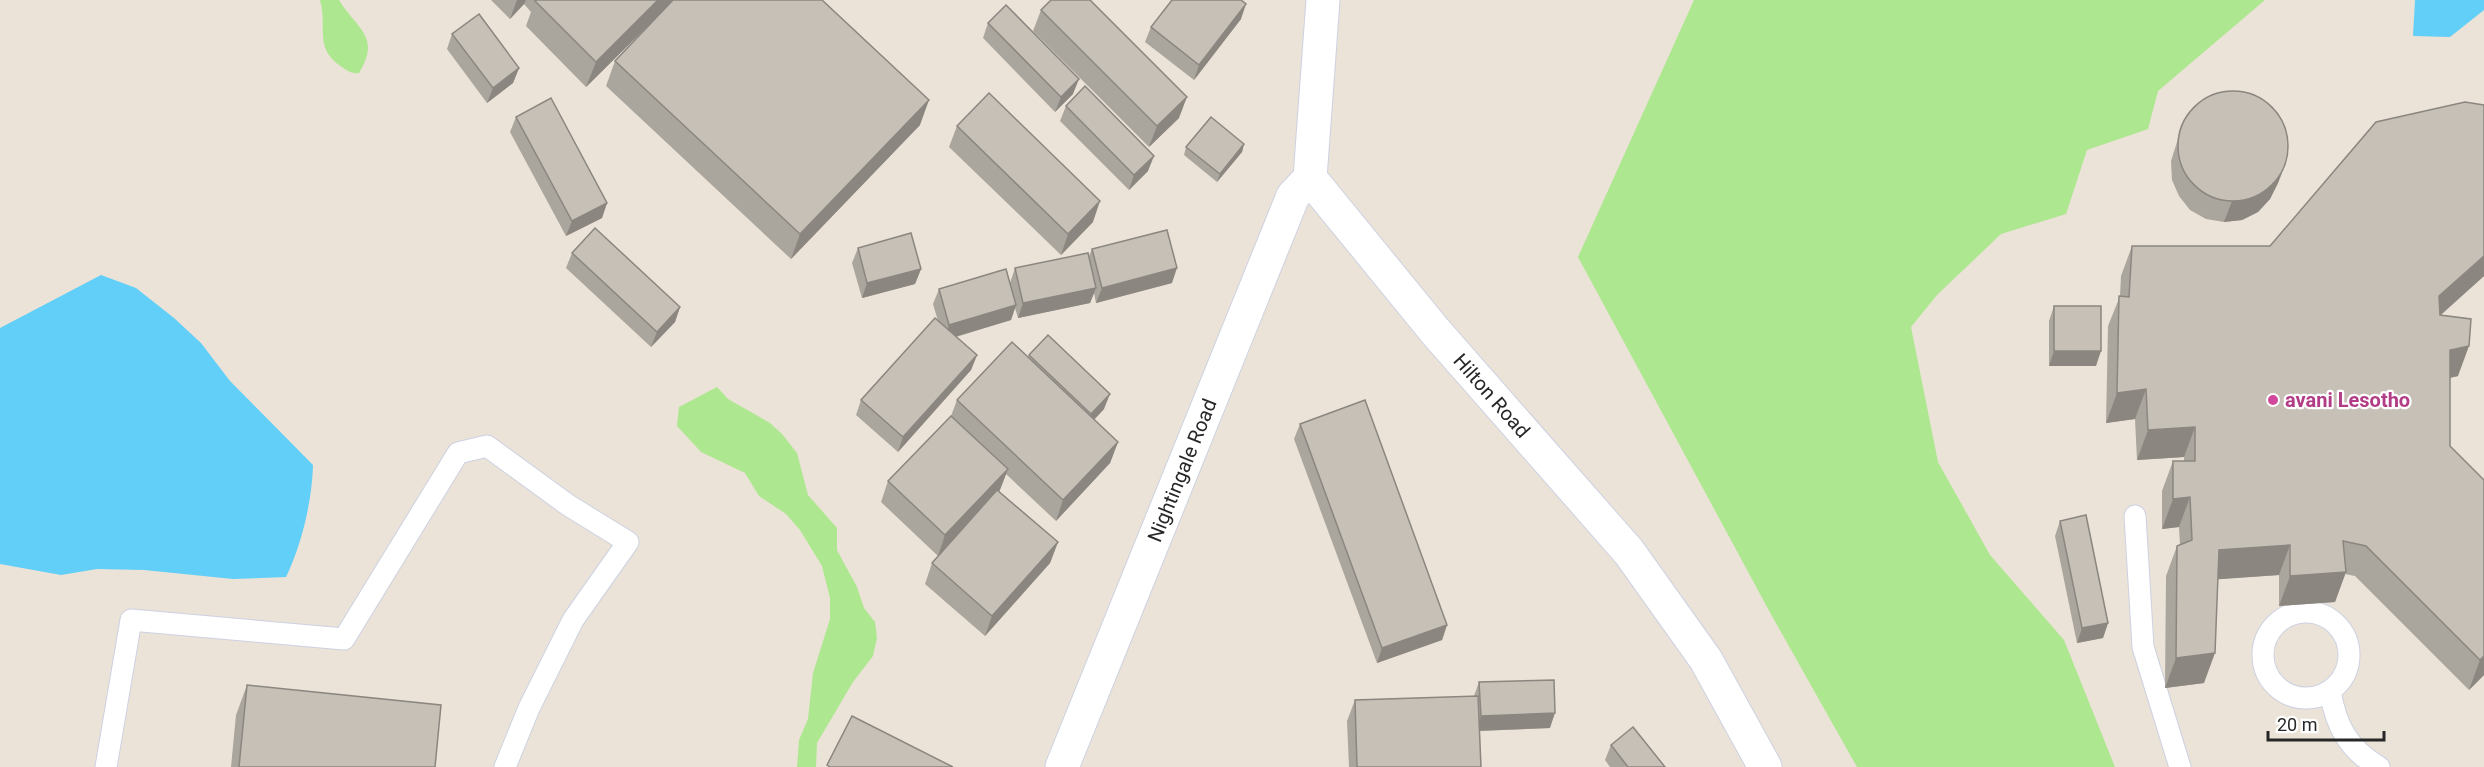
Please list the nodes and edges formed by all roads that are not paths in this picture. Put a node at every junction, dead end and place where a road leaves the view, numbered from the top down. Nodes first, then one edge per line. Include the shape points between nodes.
1 (1323, 0) edge
2 (1310, 178) junction
3 (2135, 516) dead end
4 (2330, 691) junction
5 (106, 767) edge
6 (505, 767) edge
7 (1062, 767) edge
8 (1766, 767) edge
9 (2180, 767) edge
10 (2379, 767) edge

1 - 2 street
2 - 7 street, Nightingale Road via 1293,196
2 - 8 street, Hilton Road via 1435,331 1629,552 1706,660
3 - 9 lane via 2143,647
4 - 4 lane via 2314,697 2296,697 2280,690 2269,677 2263,660 2264,643 2273,627 2287,616 2304,611 2322,614 2337,624 2347,638 2348,669
4 - 10 lane via 2334,715 2345,738 2361,756
5 - 6 lane via 131,620 344,639 458,453 487,446 568,505 628,542 573,620

